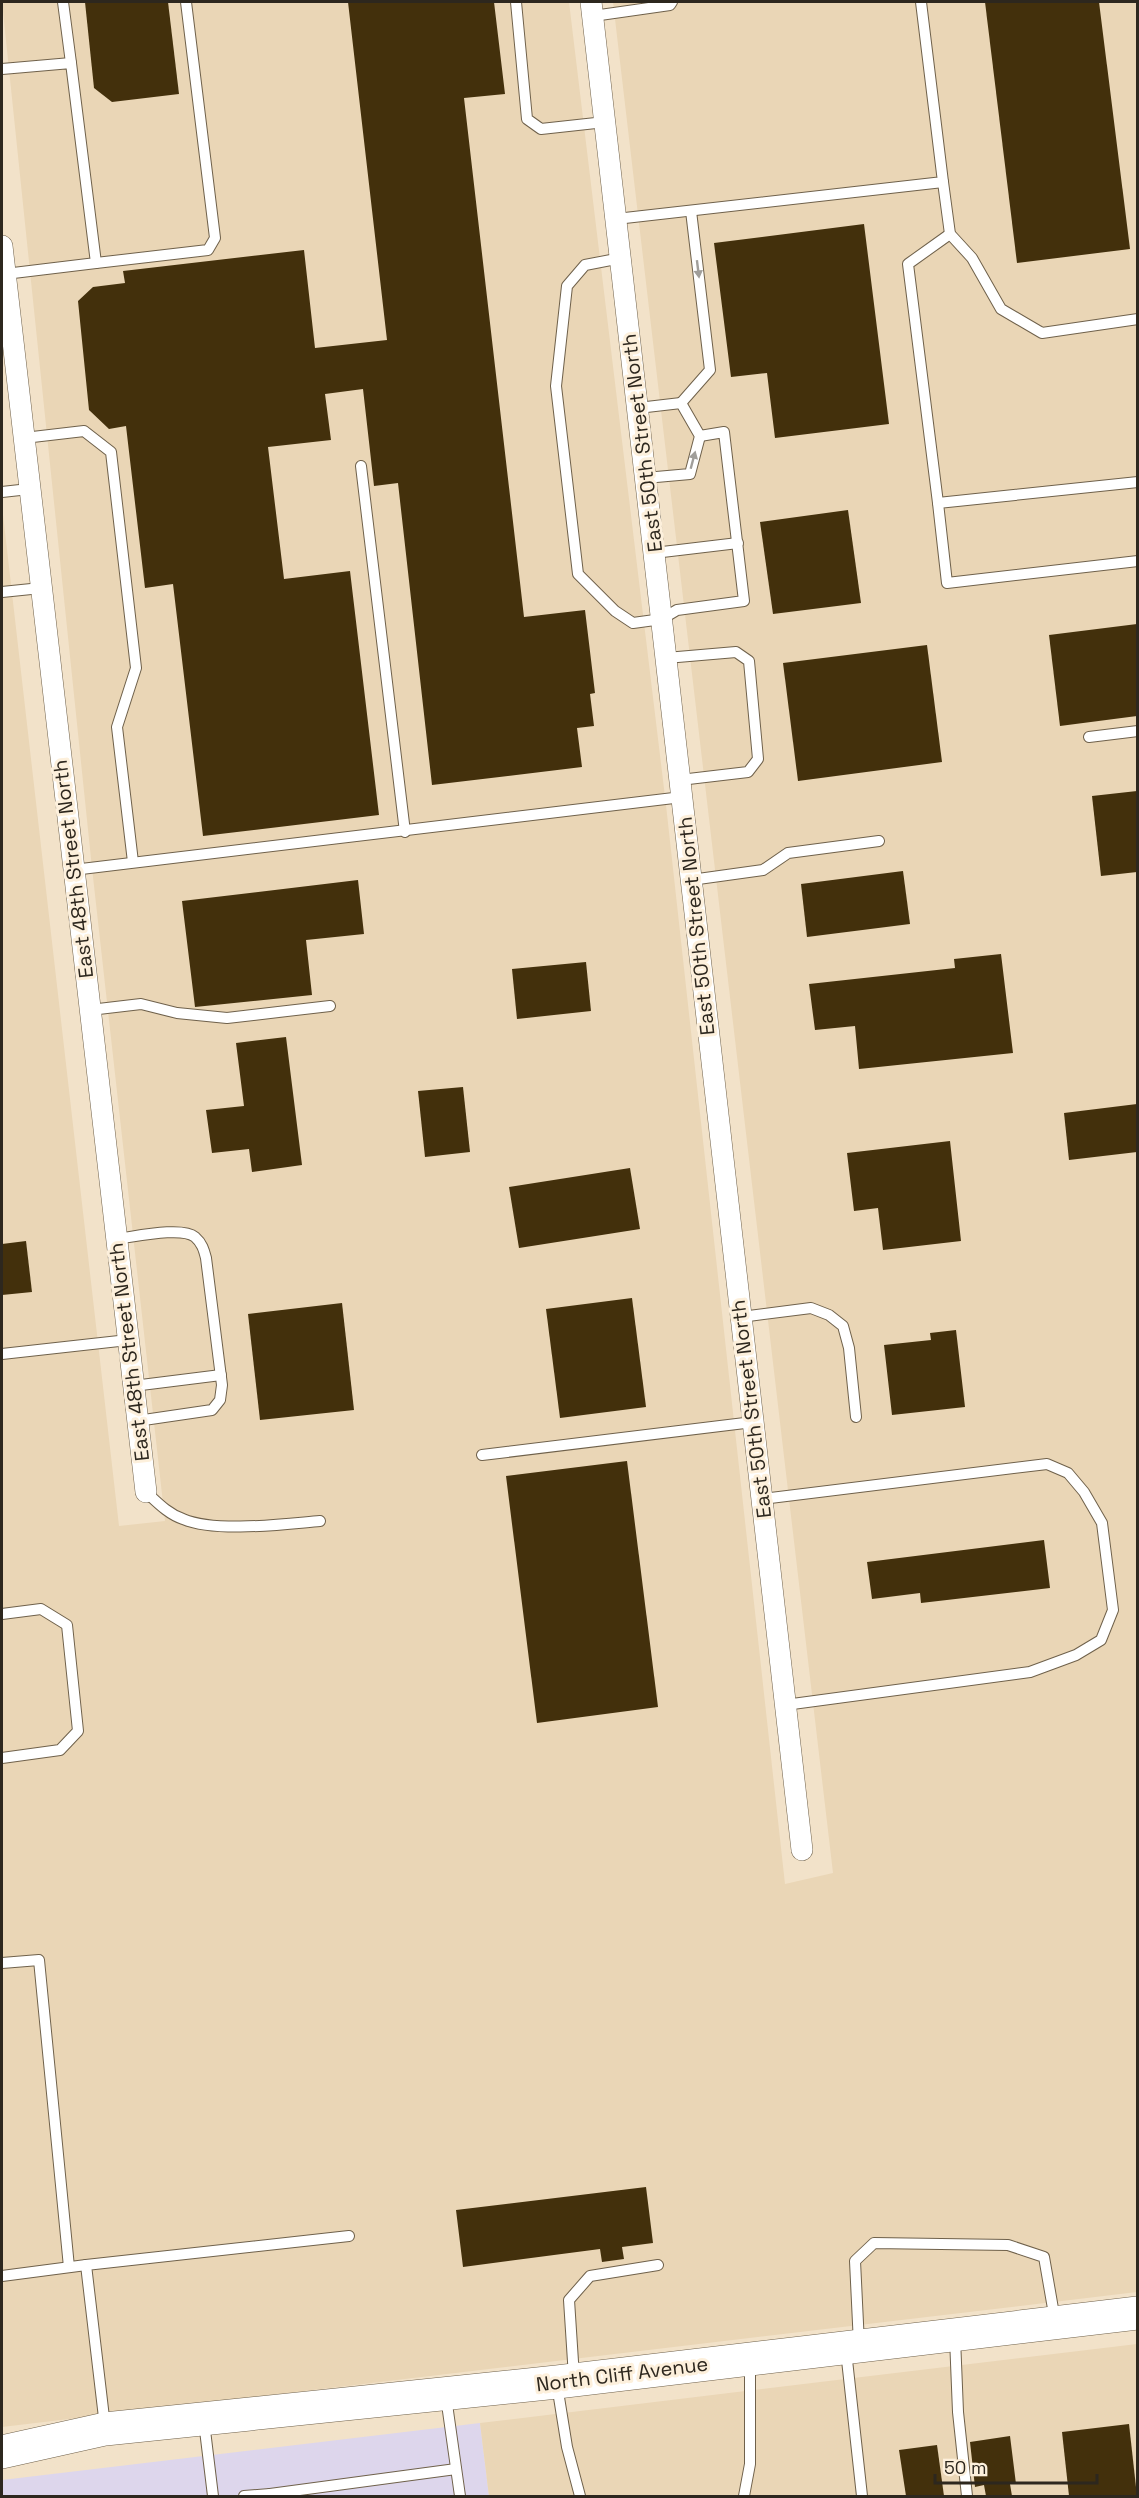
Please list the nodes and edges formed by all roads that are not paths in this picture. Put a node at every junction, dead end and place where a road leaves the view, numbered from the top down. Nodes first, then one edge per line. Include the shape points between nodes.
1 (63, 2) edge
2 (186, 2) edge
3 (516, 2) edge
4 (672, 2) edge
5 (921, 2) edge
6 (592, 9) edge
7 (71, 63) junction
8 (2, 69) edge
9 (605, 122) junction
10 (943, 182) junction
11 (691, 211) junction
12 (616, 219) junction
13 (950, 234) junction
14 (2, 246) edge
15 (621, 258) junction
16 (96, 263) junction
17 (5, 274) junction
18 (1137, 319) edge
19 (6, 321) edge
20 (681, 403) junction
21 (638, 408) junction
22 (700, 436) junction
23 (24, 438) junction
24 (361, 466) dead end
25 (645, 478) junction
26 (1137, 482) edge
27 (29, 489) junction
28 (2, 492) edge
29 (938, 503) junction
30 (738, 543) junction
31 (654, 553) junction
32 (1137, 561) edge
33 (41, 588) junction
34 (2, 592) edge
35 (662, 619) junction
36 (666, 658) junction
37 (1137, 731) edge
38 (1089, 737) dead end
39 (681, 789) junction
40 (405, 832) junction
41 (879, 841) dead end
42 (133, 862) junction
43 (74, 870) junction
44 (691, 880) junction
45 (330, 1006) dead end
46 (90, 1010) junction
47 (116, 1239) junction
48 (741, 1317) junction
49 (128, 1340) junction
50 (2, 1354) edge
51 (221, 1375) junction
52 (133, 1386) junction
53 (856, 1417) dead end
54 (137, 1421) junction
55 (753, 1422) junction
56 (482, 1455) dead end
57 (146, 1492) joint
58 (762, 1499) junction
59 (320, 1521) dead end
60 (2, 1614) edge
61 (785, 1705) junction
62 (2, 1758) edge
63 (802, 1850) dead end
64 (2, 1963) edge
65 (349, 2236) dead end
66 (86, 2265) junction
67 (658, 2265) dead end
68 (69, 2267) junction
69 (2, 2277) edge
70 (1137, 2313) edge
71 (1056, 2323) junction
72 (955, 2335) junction
73 (852, 2347) junction
74 (750, 2359) junction
75 (566, 2381) junction
76 (445, 2394) junction
77 (204, 2419) junction
78 (2, 2428) edge
79 (105, 2429) junction
80 (2, 2452) edge
81 (456, 2469) junction
82 (271, 2495) edge
83 (213, 2496) edge
84 (244, 2496) edge
85 (460, 2496) edge
86 (580, 2496) edge
87 (744, 2496) edge
88 (862, 2496) edge
89 (967, 2496) edge

1 - 7 lane
2 - 16 lane via 215,238 208,250
3 - 9 lane via 527,119 541,129
4 - 6 lane
5 - 10 lane
6 - 9 street, East 50th Street North
7 - 8 lane
7 - 16 lane
9 - 12 street, East 50th Street North
10 - 11 lane
10 - 13 lane
11 - 12 lane
11 -> 20 lane via 710,370
12 - 15 street, East 50th Street North
13 - 18 lane via 972,258 1001,309 1042,333
13 - 29 lane via 908,264
14 - 17 street, East 48th Street North
15 - 21 street, East 50th Street North
15 - 35 lane via 585,265 567,286 556,386 578,574 615,611 633,623
16 - 17 lane
17 - 19 street, East 48th Street North
19 - 23 street, East 48th Street North
20 - 21 lane
20 - 22 lane
21 - 25 street, East 50th Street North
25 -> 22 lane via 690,474
22 - 30 lane via 724,432
23 - 27 street, East 48th Street North
23 - 42 lane via 84,431 111,452 136,668 117,727
24 - 40 lane
25 - 31 street, East 50th Street North
26 - 29 lane
27 - 28 lane
27 - 33 street, East 48th Street North
29 - 32 lane via 947,583
30 - 31 lane
30 - 35 lane via 744,601 677,610
31 - 35 street, East 50th Street North
33 - 34 lane
33 - 43 street, East 48th Street North
35 - 36 street, East 50th Street North
36 - 39 street, East 50th Street North
36 - 39 lane via 736,652 749,661 758,759 748,772
37 - 38 lane
39 - 40 lane
39 - 44 street, East 50th Street North
40 - 42 lane
41 - 44 lane via 788,853 763,870
42 - 43 lane
43 - 46 street, East 48th Street North
44 - 48 street, East 50th Street North
45 - 46 lane via 228,1018 177,1013 141,1004
46 - 47 street, East 48th Street North
47 - 49 street, East 48th Street North
47 - 51 lane via 184,1231 202,1246
48 - 53 lane via 810,1308 843,1326
48 - 55 street, East 50th Street North
49 - 50 lane
49 - 52 street, East 48th Street North
51 - 52 lane
51 - 54 lane via 220,1400 212,1410
52 - 54 street, East 48th Street North
54 - 57 street, East 48th Street North
55 - 56 lane
55 - 58 street, East 50th Street North
57 - 59 lane via 185,1521 226,1526
58 - 61 street, East 50th Street North
58 - 61 lane via 1047,1464 1068,1473 1102,1523 1113,1610 1101,1641 1029,1672
60 - 62 lane via 41,1609 67,1625 78,1731 60,1750
61 - 63 street, East 50th Street North
64 - 68 lane via 39,1960
65 - 66 lane
66 - 68 lane
66 - 79 lane
67 - 75 lane via 590,2276 569,2300
68 - 69 lane
70 - 71 main road, North Cliff Avenue
71 - 72 main road, North Cliff Avenue
71 - 73 lane via 1044,2257 1008,2245 874,2243 855,2261
72 - 73 main road, North Cliff Avenue
72 - 89 lane
73 - 74 main road, North Cliff Avenue
73 - 88 lane
74 - 75 main road, North Cliff Avenue
74 - 87 lane via 750,2464
75 - 76 main road, North Cliff Avenue
75 - 86 lane via 567,2447
76 - 77 main road, North Cliff Avenue
76 - 81 lane
77 - 79 main road, North Cliff Avenue
77 - 83 lane
78 - 79 main road, North Cliff Avenue
79 - 80 main road, North Cliff Avenue
81 - 82 lane
81 - 85 lane
82 - 84 lane

